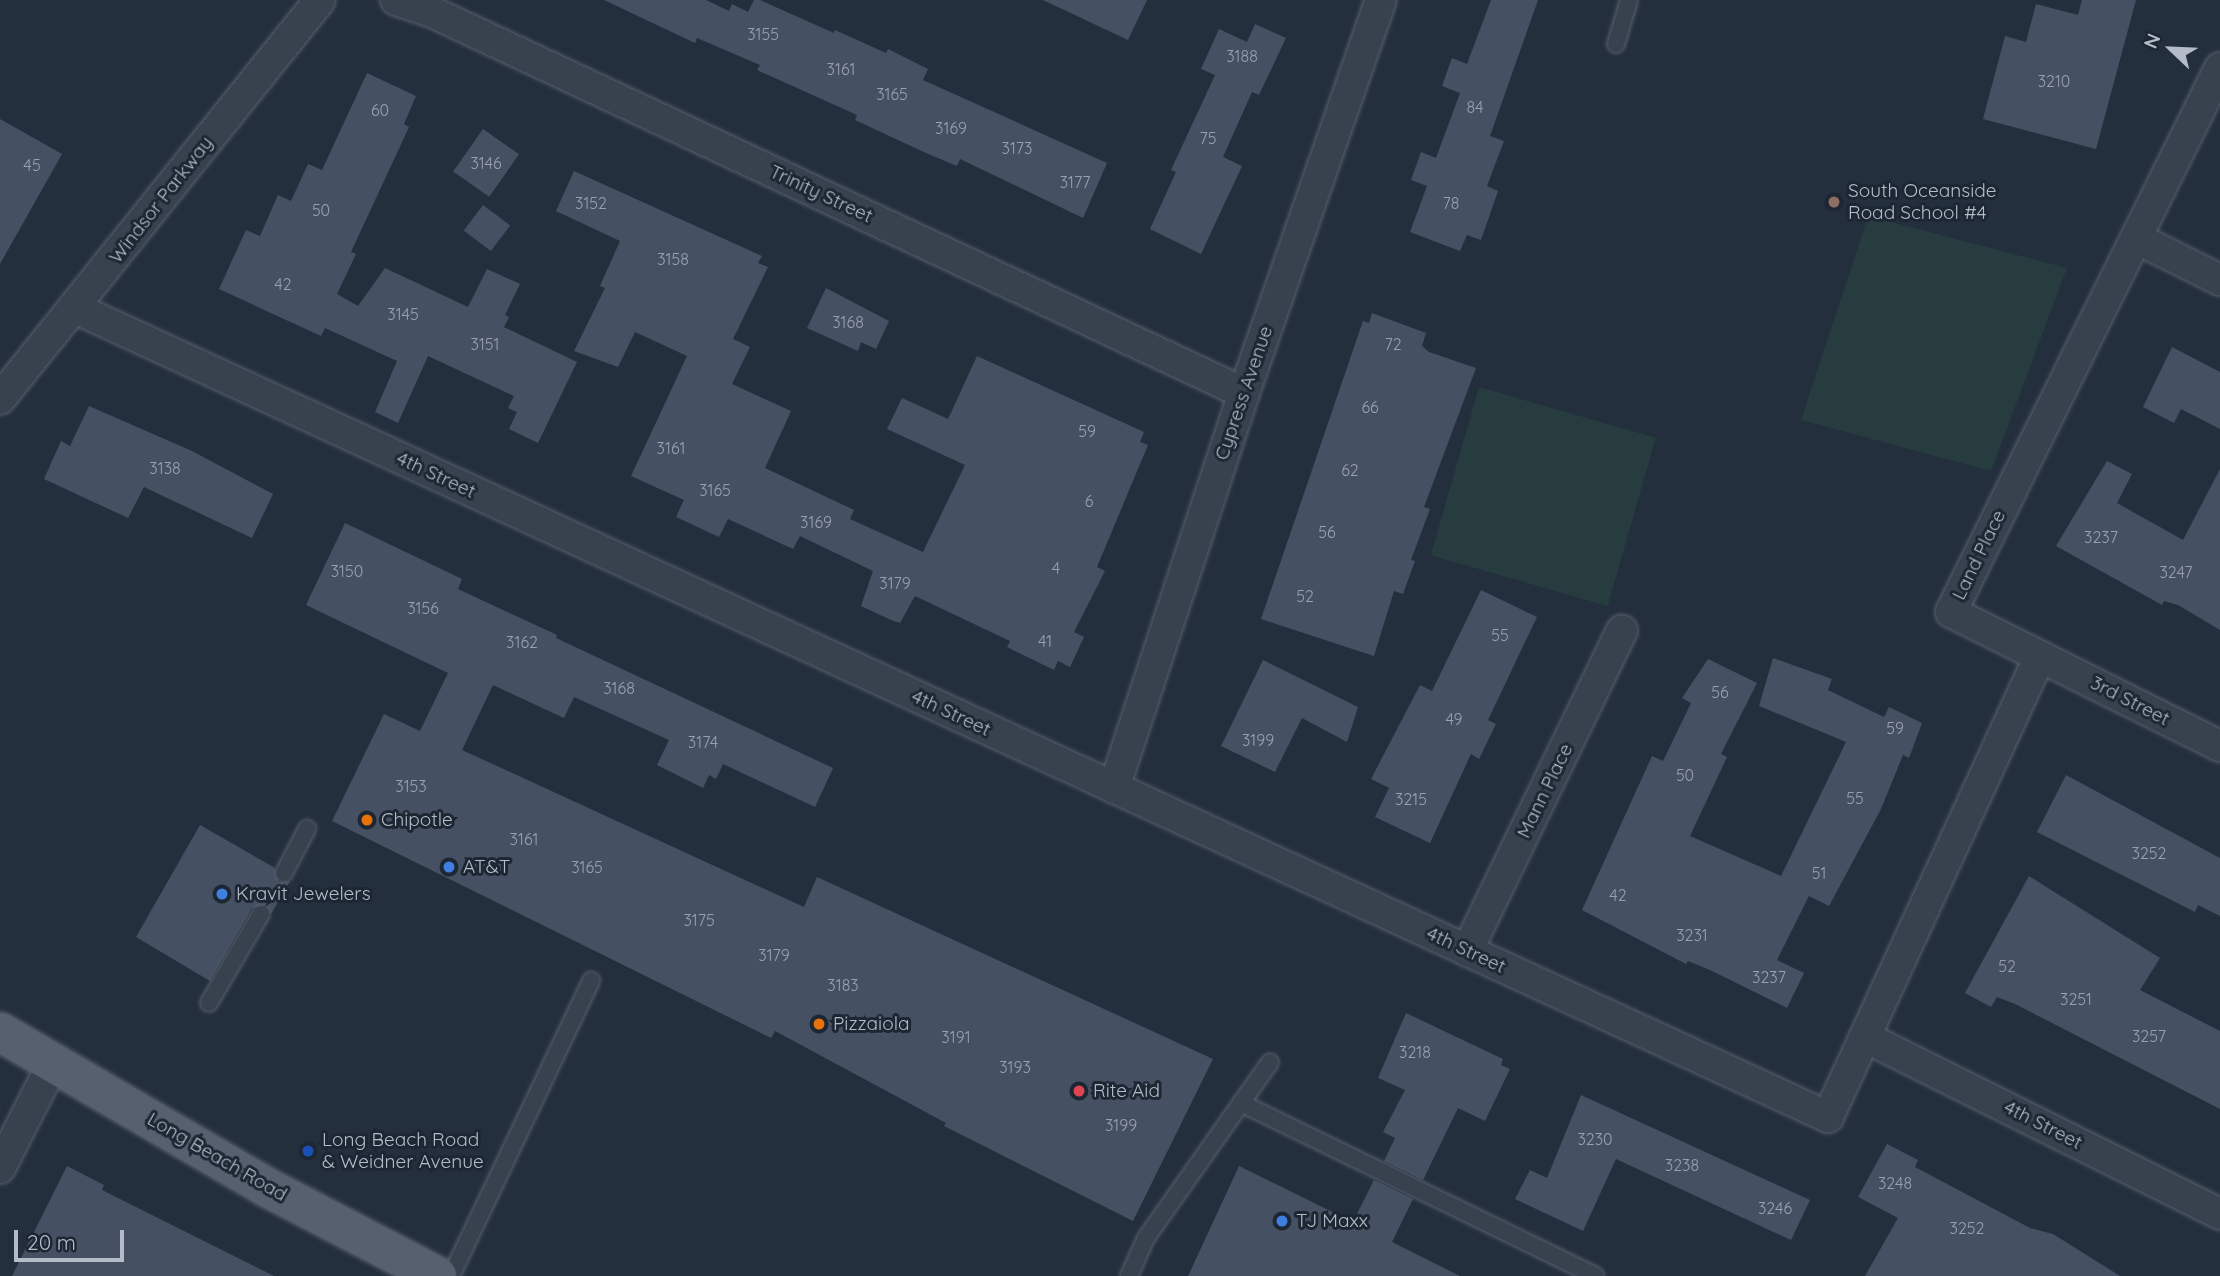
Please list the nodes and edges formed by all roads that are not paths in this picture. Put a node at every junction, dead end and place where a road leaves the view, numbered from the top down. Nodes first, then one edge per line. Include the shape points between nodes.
1 (320, 0) edge
2 (397, 0) edge
3 (1381, 0) edge
4 (1629, 0) edge
5 (1616, 44) dead end
6 (2220, 68) edge
7 (2136, 238) junction
8 (2220, 280) edge
9 (75, 308) junction
10 (1244, 393) junction
11 (0, 399) edge
12 (1622, 631) dead end
13 (2040, 656) junction
14 (2220, 746) edge
15 (1114, 788) junction
16 (307, 830) dead end
17 (284, 873) dead end
18 (261, 914) dead end
19 (1467, 951) junction
20 (591, 981) dead end
21 (209, 1003) dead end
22 (0, 1032) edge
23 (1865, 1037) junction
24 (1270, 1062) dead end
25 (52, 1063) junction
26 (1241, 1103) junction
27 (0, 1168) edge
28 (2220, 1214) edge
29 (437, 1276) edge
30 (451, 1276) edge
31 (1129, 1276) edge
32 (1595, 1276) edge

1 - 9 street, Windsor Parkway
2 - 10 street, Trinity Street via 432,12
3 - 10 street, Cypress Avenue
4 - 5 lane
6 - 7 street, Land Place
7 - 8 street
7 - 13 street, Land Place via 1951,612
9 - 11 street, Windsor Parkway
9 - 15 street, 4th Street
10 - 15 street, Cypress Avenue
12 - 19 street, Mann Place
13 - 14 street, 3rd Street
13 - 23 street
15 - 19 street, 4th Street
16 - 17 lane
18 - 21 lane
19 - 23 street, 4th Street via 1828,1117
20 - 30 lane
22 - 25 main road, Long Beach Road
23 - 28 street, 4th Street
24 - 26 lane
25 - 27 street
25 - 29 main road, Long Beach Road via 265,1187
26 - 31 lane via 1146,1238
26 - 32 lane

